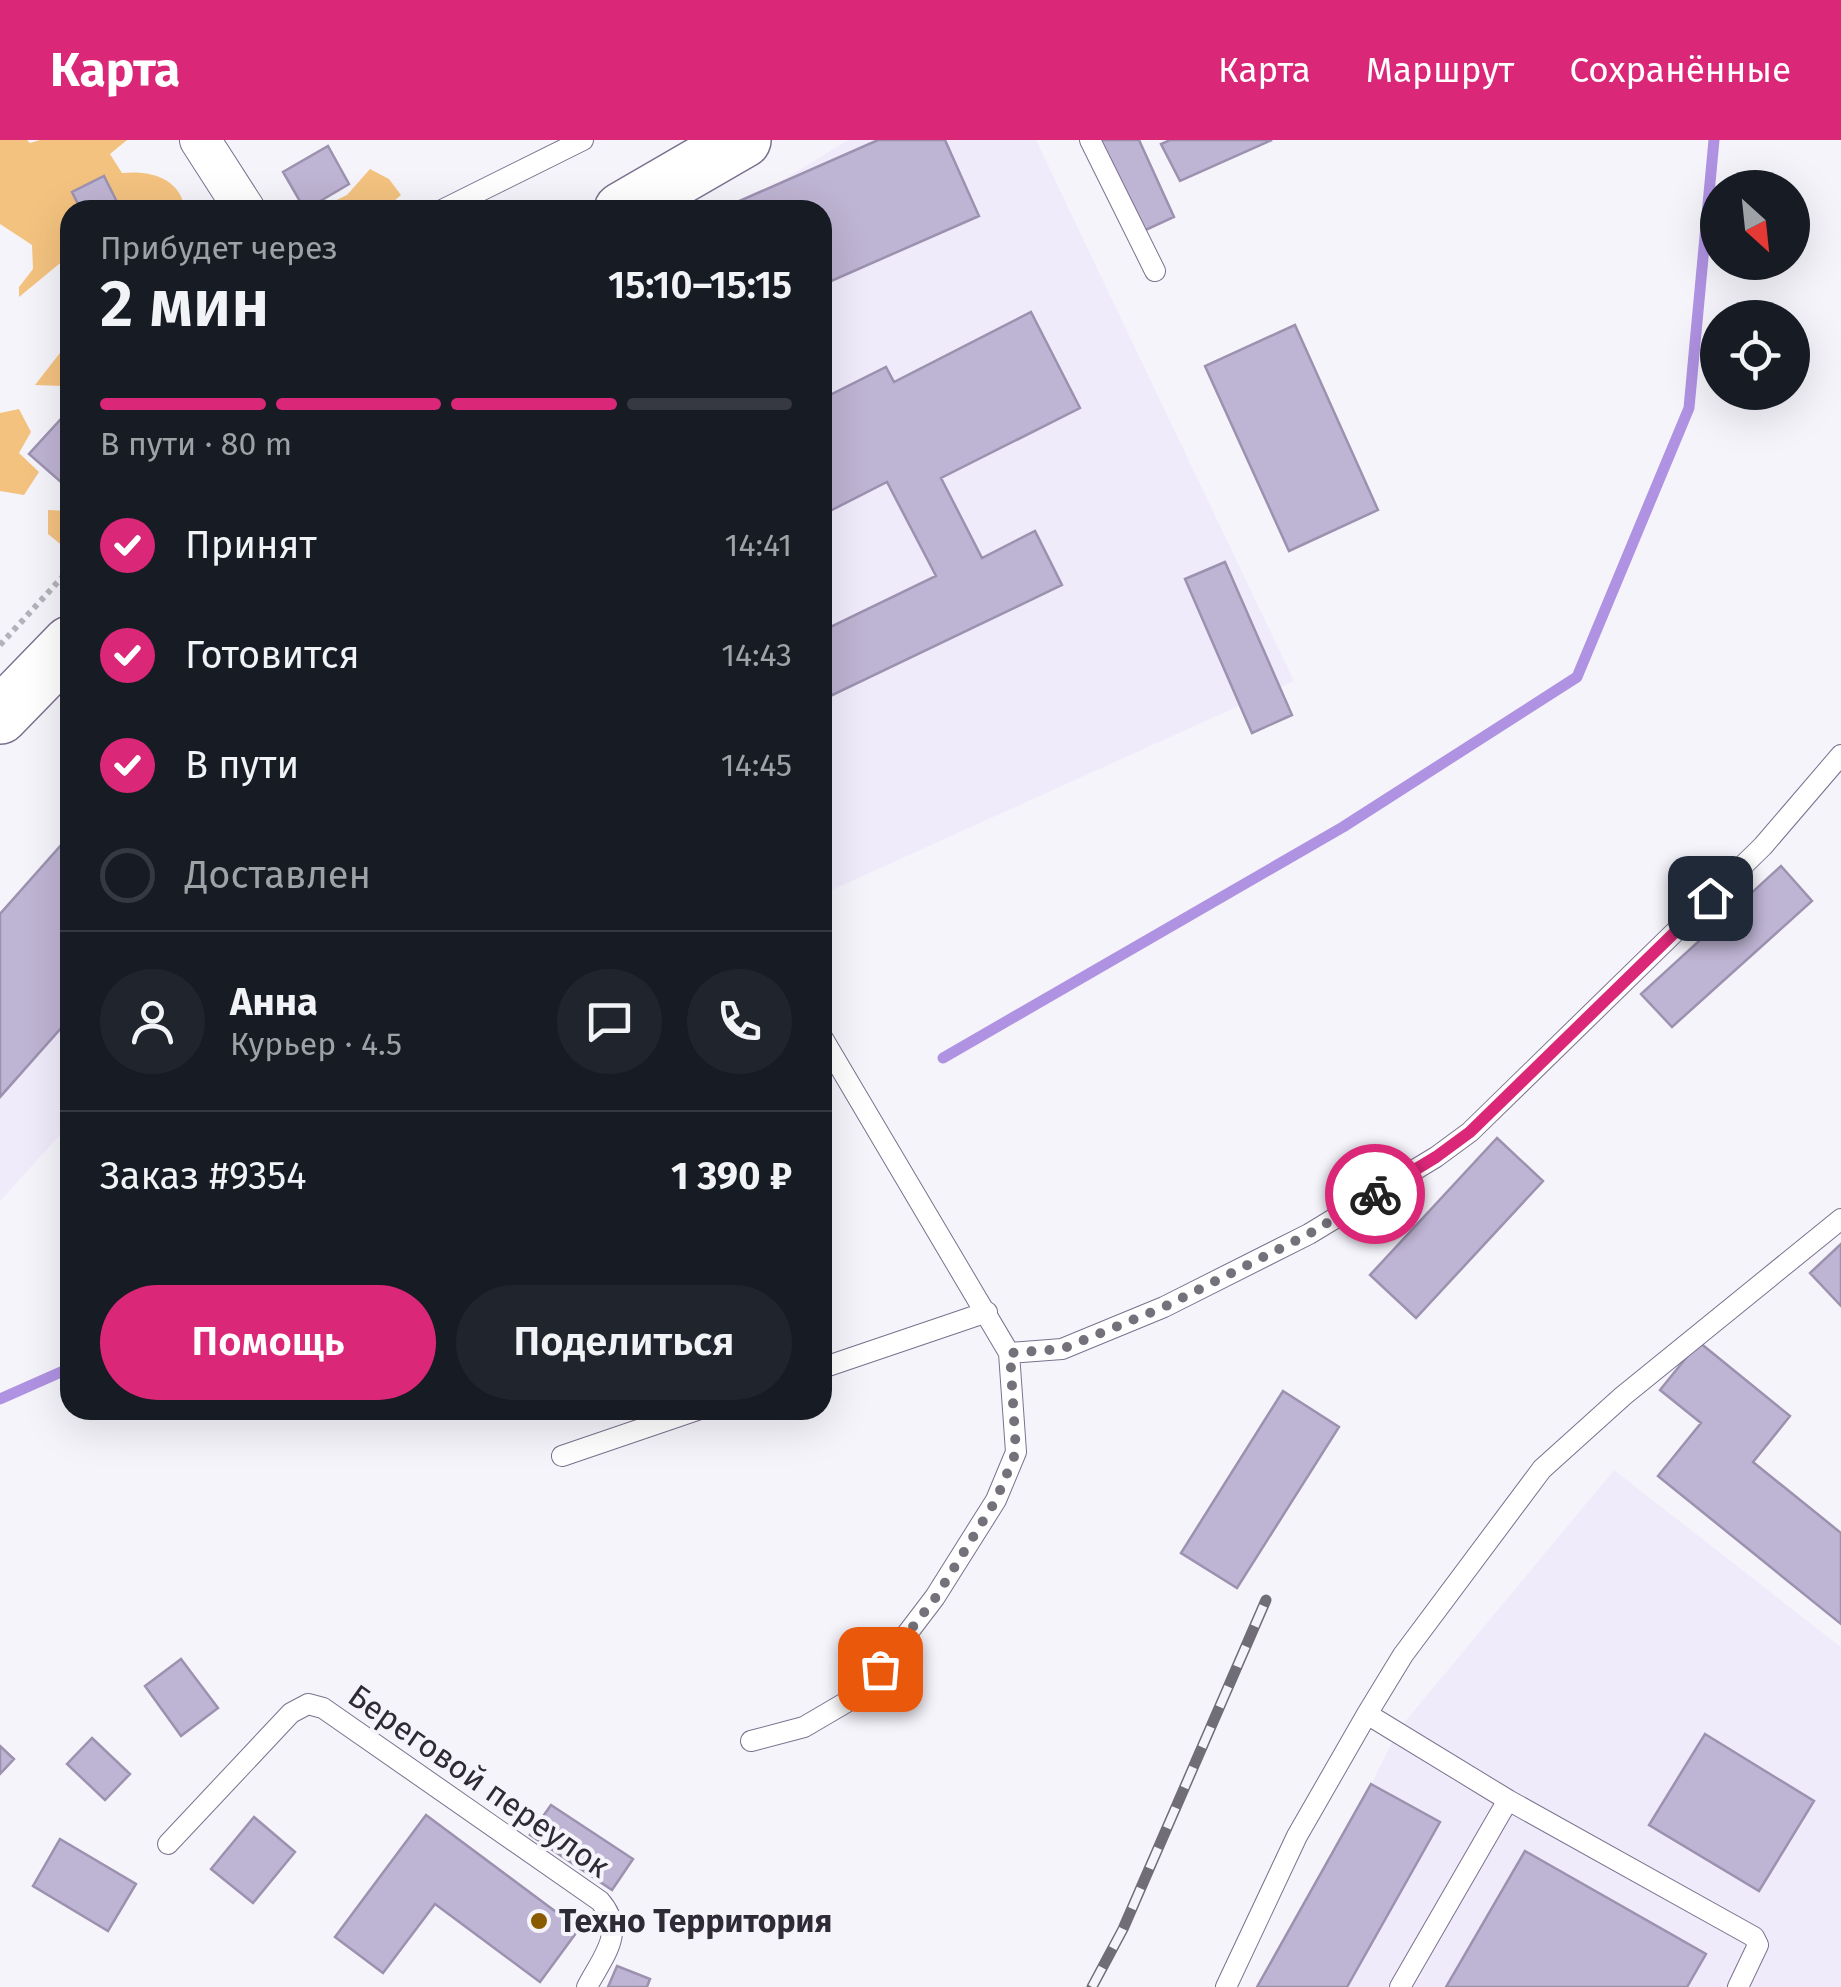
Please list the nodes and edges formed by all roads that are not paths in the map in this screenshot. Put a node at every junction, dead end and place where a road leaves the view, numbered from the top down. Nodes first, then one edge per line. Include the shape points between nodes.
1 (200, 140) edge
2 (583, 140) edge
3 (744, 140) edge
4 (1090, 140) edge
5 (239, 200) edge
6 (462, 200) edge
7 (639, 200) edge
8 (1156, 271) dead end
9 (60, 654) edge
10 (0, 716) edge
11 (1841, 755) edge
12 (832, 1054) edge
13 (1841, 1219) edge
14 (987, 1312) junction
15 (1010, 1353) junction
16 (832, 1365) edge
17 (668, 1420) edge
18 (562, 1456) dead end
19 (1367, 1714) junction
20 (751, 1741) dead end
21 (1508, 1800) junction
22 (168, 1844) dead end
23 (587, 1987) edge
24 (1226, 1987) edge
25 (1400, 1987) edge
26 (1738, 1987) edge

1 - 5 street
2 - 6 lane
3 - 7 main road
4 - 8 lane
9 - 10 main road
11 - 15 lane via 1750,859 1470,1132 1436,1157 1309,1234 1164,1307 1062,1349
12 - 14 lane
13 - 19 lane via 1542,1470 1403,1655
14 - 15 lane
14 - 16 lane
15 - 20 lane via 1016,1452 996,1500 936,1597 862,1692 804,1727
17 - 18 lane
19 - 21 lane
19 - 24 lane via 1296,1836
21 - 25 lane
21 - 26 lane via 1754,1937 1758,1945
22 - 23 lane, Береговой переулок via 291,1713 308,1704 324,1708 600,1901 615,1932

